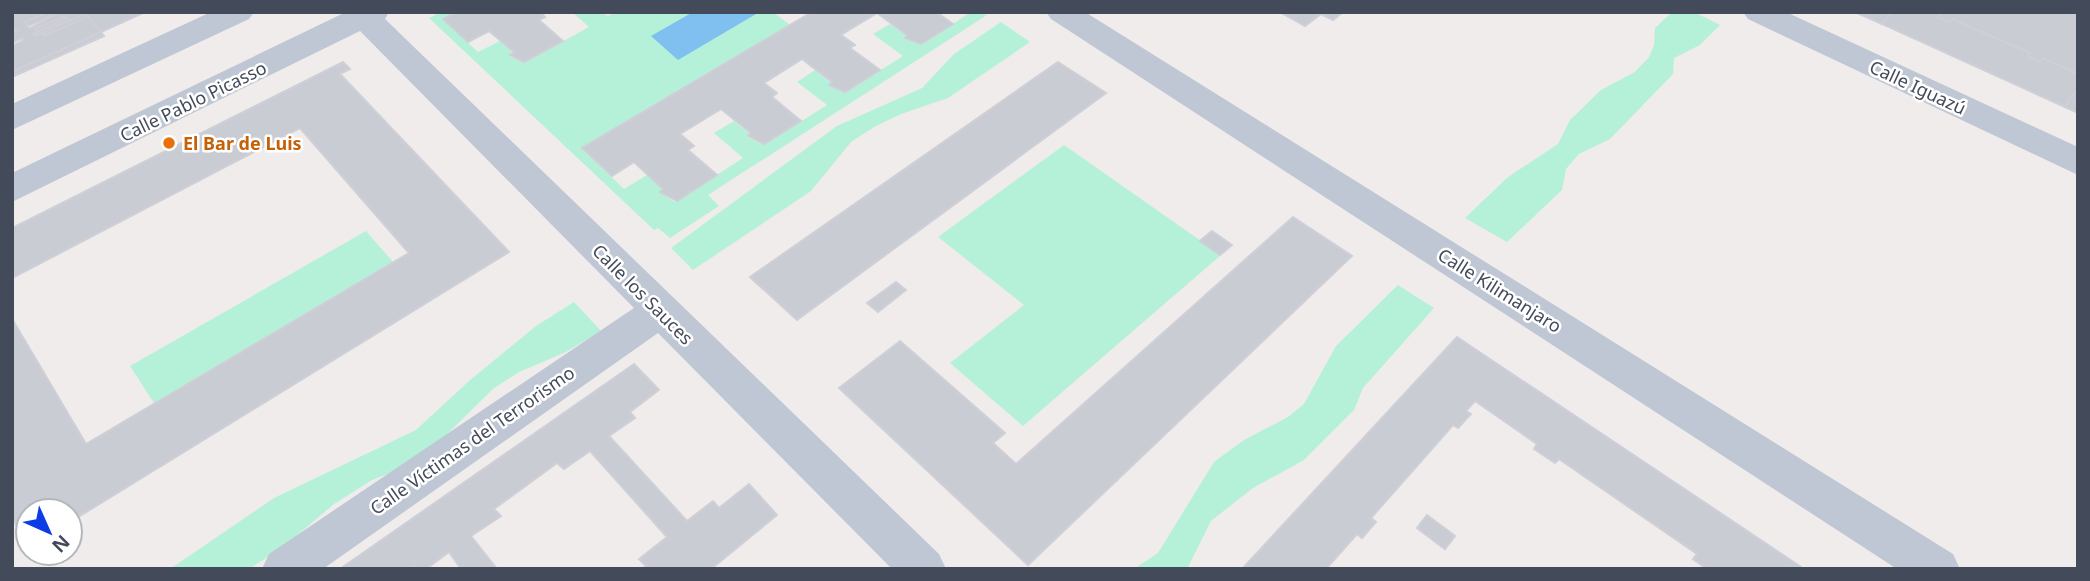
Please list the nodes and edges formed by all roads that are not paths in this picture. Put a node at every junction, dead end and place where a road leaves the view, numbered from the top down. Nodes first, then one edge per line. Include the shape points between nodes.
1 (238, 12) edge
2 (1062, 12) edge
3 (1759, 12) edge
4 (368, 15) edge
5 (12, 118) edge
6 (2078, 162) edge
7 (12, 189) edge
8 (660, 311) junction
9 (285, 569) edge
10 (923, 569) edge
11 (1937, 569) edge

1 - 5 street
2 - 11 street, Calle Kilimanjaro
3 - 6 street, Calle Iguazú
4 - 7 street, Calle Pablo Picasso
4 - 8 street, Calle los Sauces
8 - 9 street, Calle Víctimas del Terrorismo
8 - 10 street, Calle los Sauces

